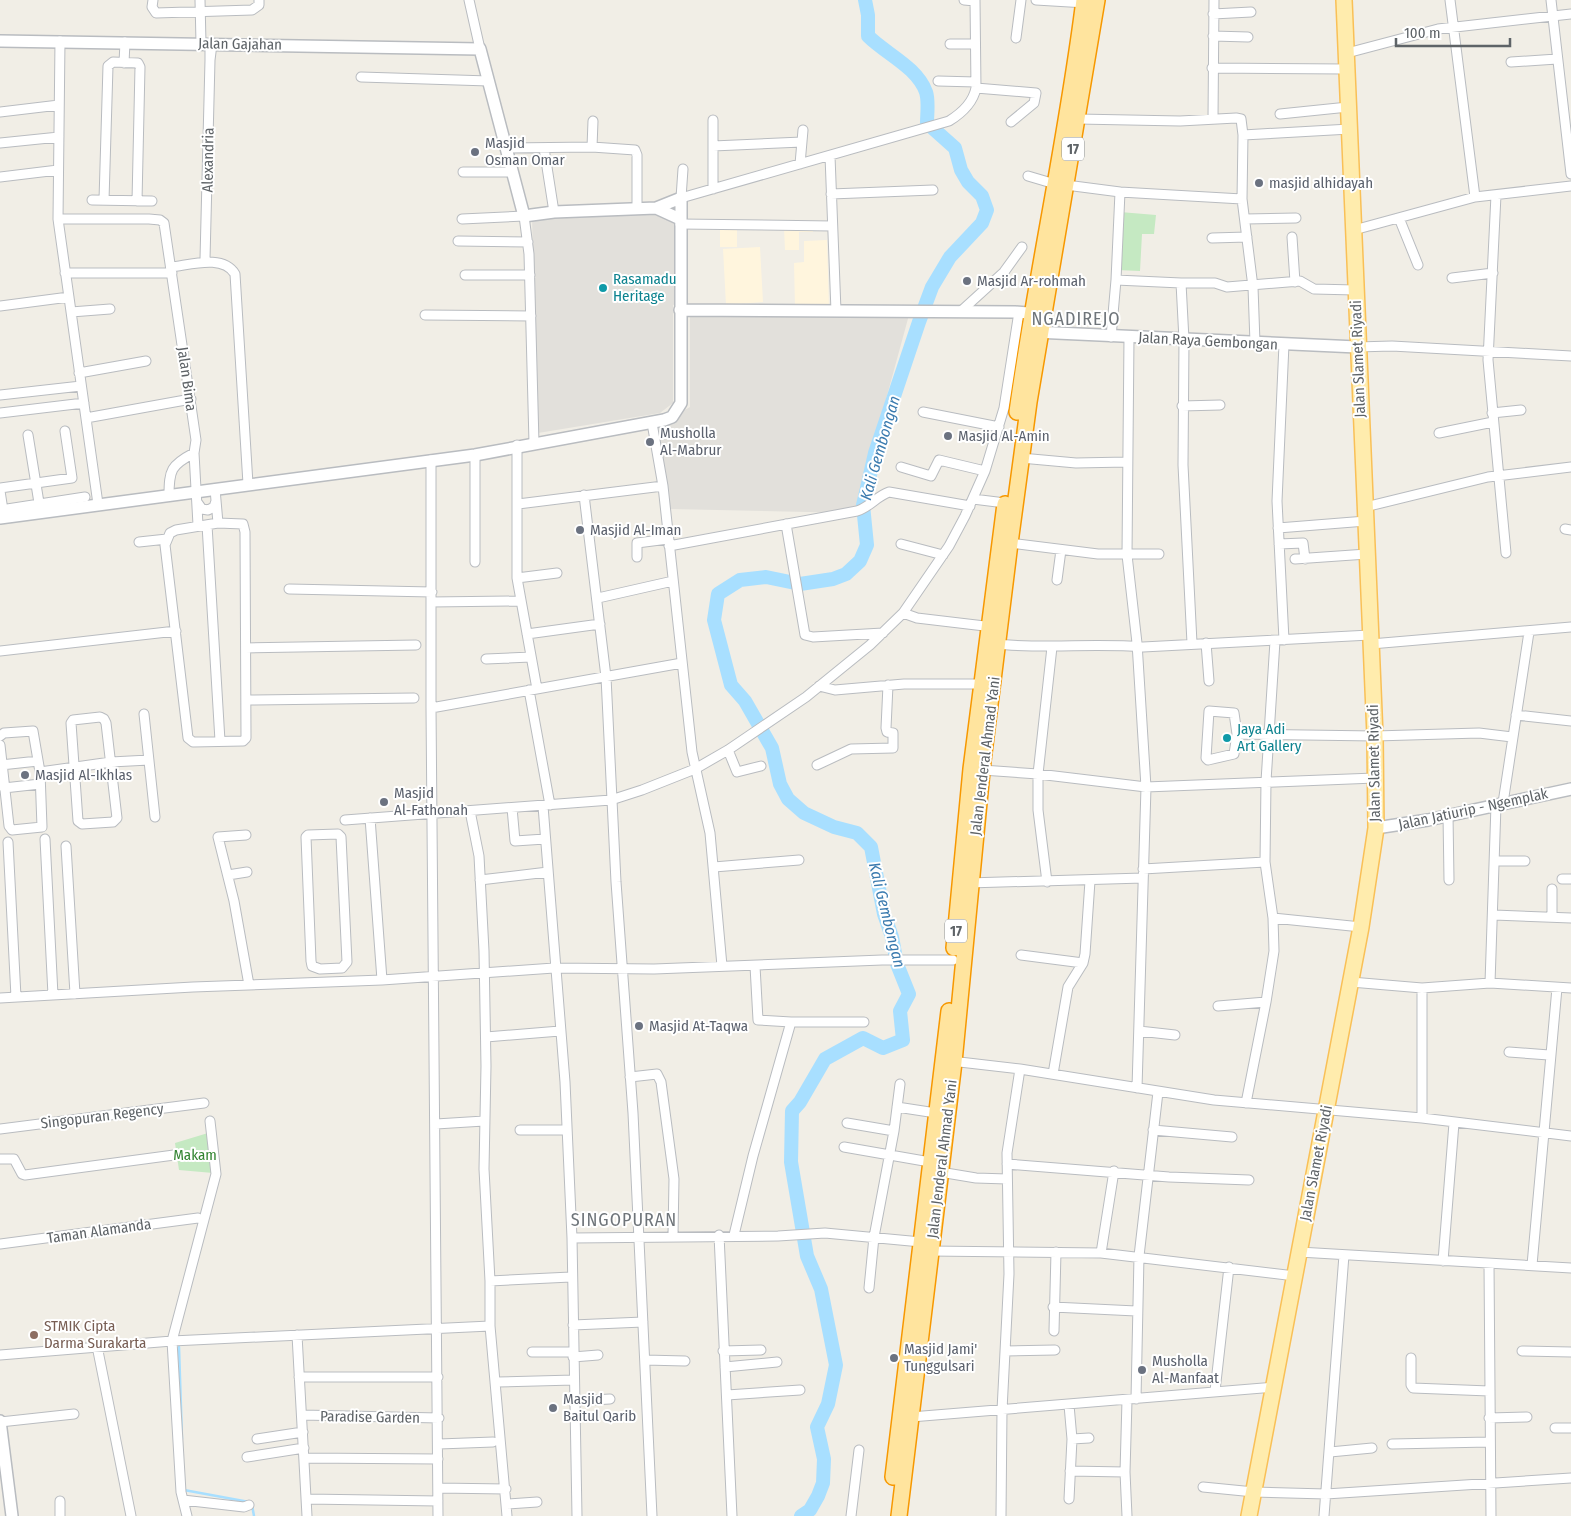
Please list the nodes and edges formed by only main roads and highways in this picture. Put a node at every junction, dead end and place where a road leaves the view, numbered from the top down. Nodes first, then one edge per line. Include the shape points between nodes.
1 (1344, 0) edge
2 (1090, 2) edge
3 (1061, 184) junction
4 (1035, 332) junction
5 (995, 627) junction
6 (993, 644) junction
7 (966, 883) junction
8 (948, 1061) junction
9 (935, 1167) junction
10 (911, 1365) junction
11 (889, 1516) edge
12 (899, 1516) edge
13 (1249, 1516) edge

1 - 13 main road, Jalan Slamet Riyadi via 1375,736 1376,828 1351,982
2 - 3 highway, Jalan Jenderal Ahmad Yani / 17
2 - 3 highway, Jalan Jenderal Ahmad Yani / 17 via 1078,119
3 - 4 highway, Jalan Jenderal Ahmad Yani / 17 via 1032,313
4 - 5 highway, Jalan Jenderal Ahmad Yani / 17 via 1010,543
4 - 5 highway, Jalan Jenderal Ahmad Yani / 17 via 1005,503
5 - 6 highway, Jalan Jenderal Ahmad Yani / 17
6 - 7 highway, Jalan Jenderal Ahmad Yani / 17 via 982,770
6 - 7 highway, Jalan Jenderal Ahmad Yani / 17 via 982,684
7 - 8 highway, Jalan Jenderal Ahmad Yani / 17
7 - 8 highway, Jalan Jenderal Ahmad Yani / 17 via 953,960
8 - 9 highway, Jalan Jenderal Ahmad Yani / 17
8 - 9 highway, Jalan Jenderal Ahmad Yani / 17 via 936,1113
9 - 10 highway, Jalan Jenderal Ahmad Yani / 17
10 - 11 highway, Jalan Jenderal Ahmad Yani / 17
10 - 12 highway, Jalan Jenderal Ahmad Yani / 17 via 911,1417

